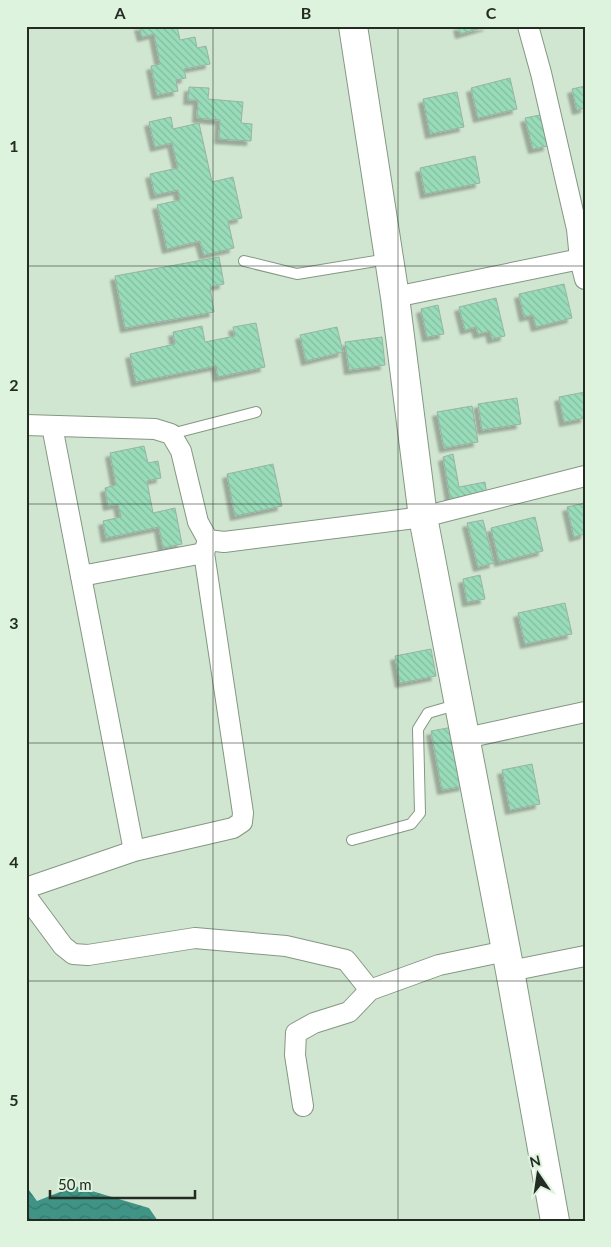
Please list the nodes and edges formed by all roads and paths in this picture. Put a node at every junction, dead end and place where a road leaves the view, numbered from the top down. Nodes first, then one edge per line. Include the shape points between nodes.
1 (353, 26) edge
2 (528, 26) edge
3 (583, 258) edge
4 (389, 259) junction
5 (244, 261) dead end
6 (585, 279) edge
7 (395, 297) junction
8 (256, 412) dead end
9 (26, 425) edge
10 (52, 426) junction
11 (171, 434) junction
12 (585, 476) edge
13 (423, 517) junction
14 (206, 546) junction
15 (81, 576) junction
16 (460, 704) junction
17 (585, 712) edge
18 (466, 738) junction
19 (352, 840) dead end
20 (134, 851) junction
21 (26, 888) edge
22 (26, 896) edge
23 (585, 956) edge
24 (508, 961) junction
25 (370, 990) junction
26 (304, 1106) dead end
27 (555, 1221) edge

1 - 4 street
2 - 3 street
3 - 6 street
3 - 7 street
4 - 5 lane via 297,274
4 - 7 street
7 - 13 street
8 - 11 lane
9 - 10 street
10 - 11 street via 154,428
10 - 15 street
11 - 14 street via 181,451
12 - 13 street
13 - 14 street
13 - 16 street
14 - 15 street
14 - 20 street via 242,822 233,828
15 - 20 street
16 - 18 street
16 - 19 lane via 428,713 418,730 420,813 411,824
17 - 18 street
18 - 24 street
20 - 21 street
22 - 25 street via 63,946 73,954 88,955 195,938 286,946 346,960
23 - 24 street
24 - 25 street via 439,965
24 - 27 street
25 - 26 street via 349,1012 296,1033 295,1056

